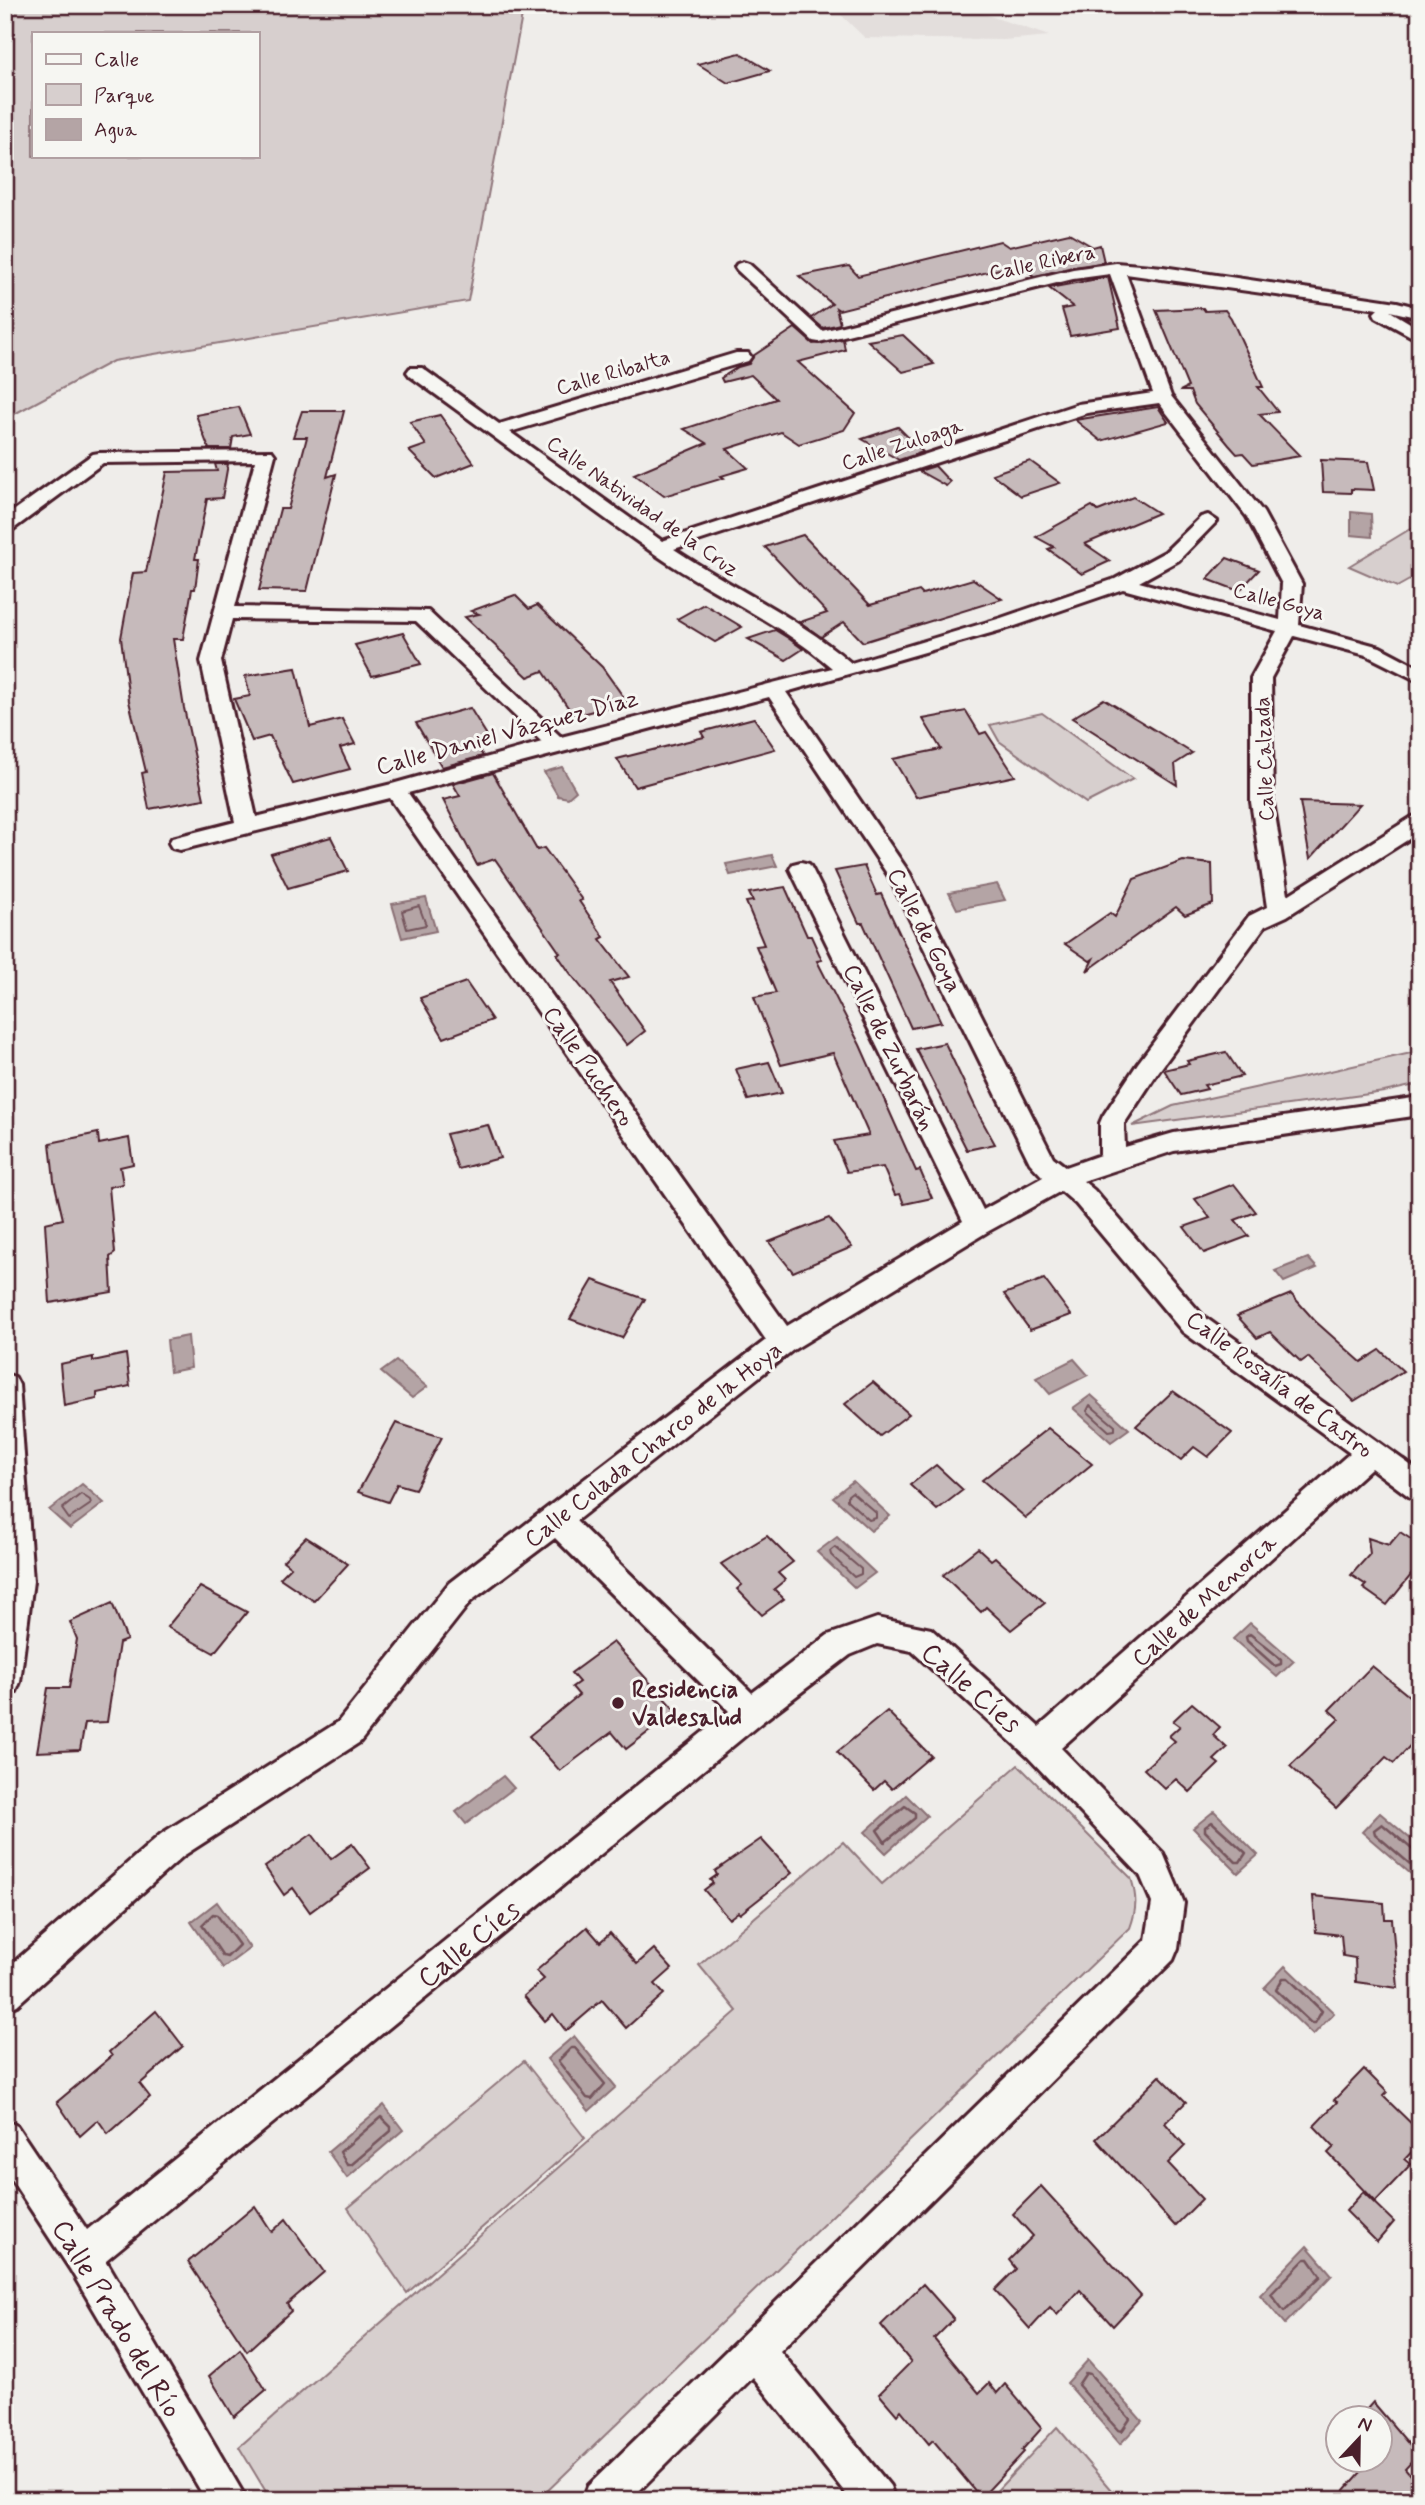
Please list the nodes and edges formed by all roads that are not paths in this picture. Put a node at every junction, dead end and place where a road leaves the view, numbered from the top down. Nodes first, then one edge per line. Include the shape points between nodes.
1 (743, 267) dead end
2 (1116, 268) junction
3 (1365, 303) junction
4 (1420, 313) edge
5 (1420, 336) edge
6 (742, 358) dead end
7 (416, 372) dead end
8 (1163, 397) junction
9 (497, 430) junction
10 (1208, 521) dead end
11 (5, 526) edge
12 (658, 548) junction
13 (1122, 583) junction
14 (223, 613) junction
15 (1289, 626) junction
16 (848, 670) junction
17 (1420, 676) edge
18 (772, 688) junction
19 (557, 745) junction
20 (396, 790) junction
21 (1420, 822) edge
22 (247, 826) junction
23 (180, 843) dead end
24 (802, 869) dead end
25 (1279, 911) junction
26 (1420, 1106) edge
27 (1113, 1160) junction
28 (1062, 1179) junction
29 (978, 1225) junction
30 (783, 1342) junction
31 (5, 1385) edge
32 (1369, 1452) junction
33 (1420, 1488) edge
34 (556, 1520) junction
35 (5, 1682) edge
36 (751, 1712) junction
37 (1039, 1746) junction
38 (5, 1993) edge
39 (5, 2138) edge
40 (83, 2256) junction
41 (754, 2349) junction
42 (228, 2500) edge
43 (602, 2500) edge
44 (876, 2500) edge

1 - 2 street, Calle Ribera via 819,337 1073,274
2 - 3 street, Calle Ribera
2 - 8 street, Calle Calzada
3 - 4 street, Calle Ribera
3 - 5 street
6 - 9 street, Calle Ribalta
7 - 9 street, Calle Natividad de la Cruz
8 - 12 street, Calle Zuloaga via 1084,408
8 - 15 street, Calle Calzada via 1256,516 1292,584
9 - 12 street, Calle Natividad de la Cruz
10 - 13 street via 1172,556
11 - 14 street via 99,458 266,455
12 - 16 street, Calle Natividad de la Cruz via 734,598 826,649
13 - 15 street, Calle Goya
13 - 16 street
14 - 19 street via 421,615
14 - 22 street via 211,661
15 - 17 street, Calle Goya via 1373,650
15 - 25 street, Calle Calzada via 1261,678 1262,802
16 - 18 street, Calle Daniel Vázquez Díaz
18 - 19 street, Calle Daniel Vázquez Díaz
18 - 28 street, Calle de Goya via 899,874 1043,1163
19 - 20 street, Calle Daniel Vázquez Díaz
20 - 22 street, Calle Daniel Vázquez Díaz
20 - 30 street, Calle Puchero
21 - 25 street
22 - 23 street, Calle Daniel Vázquez Díaz
24 - 29 street, Calle de Zurbarán
25 - 27 street via 1257,921 1147,1069 1112,1123
26 - 27 street, Calle Colada Charco de la Hoya via 1174,1142
27 - 28 street, Calle Colada Charco de la Hoya
28 - 29 street, Calle Colada Charco de la Hoya
28 - 32 street, Calle Rosalía de Castro via 1085,1197 1193,1324
29 - 30 street, Calle Colada Charco de la Hoya
30 - 34 street, Calle Colada Charco de la Hoya
31 - 35 street via 18,1581
32 - 33 street, Calle Rosalía de Castro
32 - 37 street, Calle de Menorca
34 - 36 street
34 - 38 street, Calle Colada Charco de la Hoya via 460,1592 349,1732 172,1845
36 - 37 street, Calle Cíes via 839,1645 877,1631 920,1639
36 - 40 street, Calle Cíes
37 - 41 street, Calle Cíes via 1152,1864 1168,1903 1161,1948
39 - 40 street, Calle Prado del Río
40 - 42 street, Calle Prado del Río
41 - 43 street, Calle Cíes
41 - 44 street

